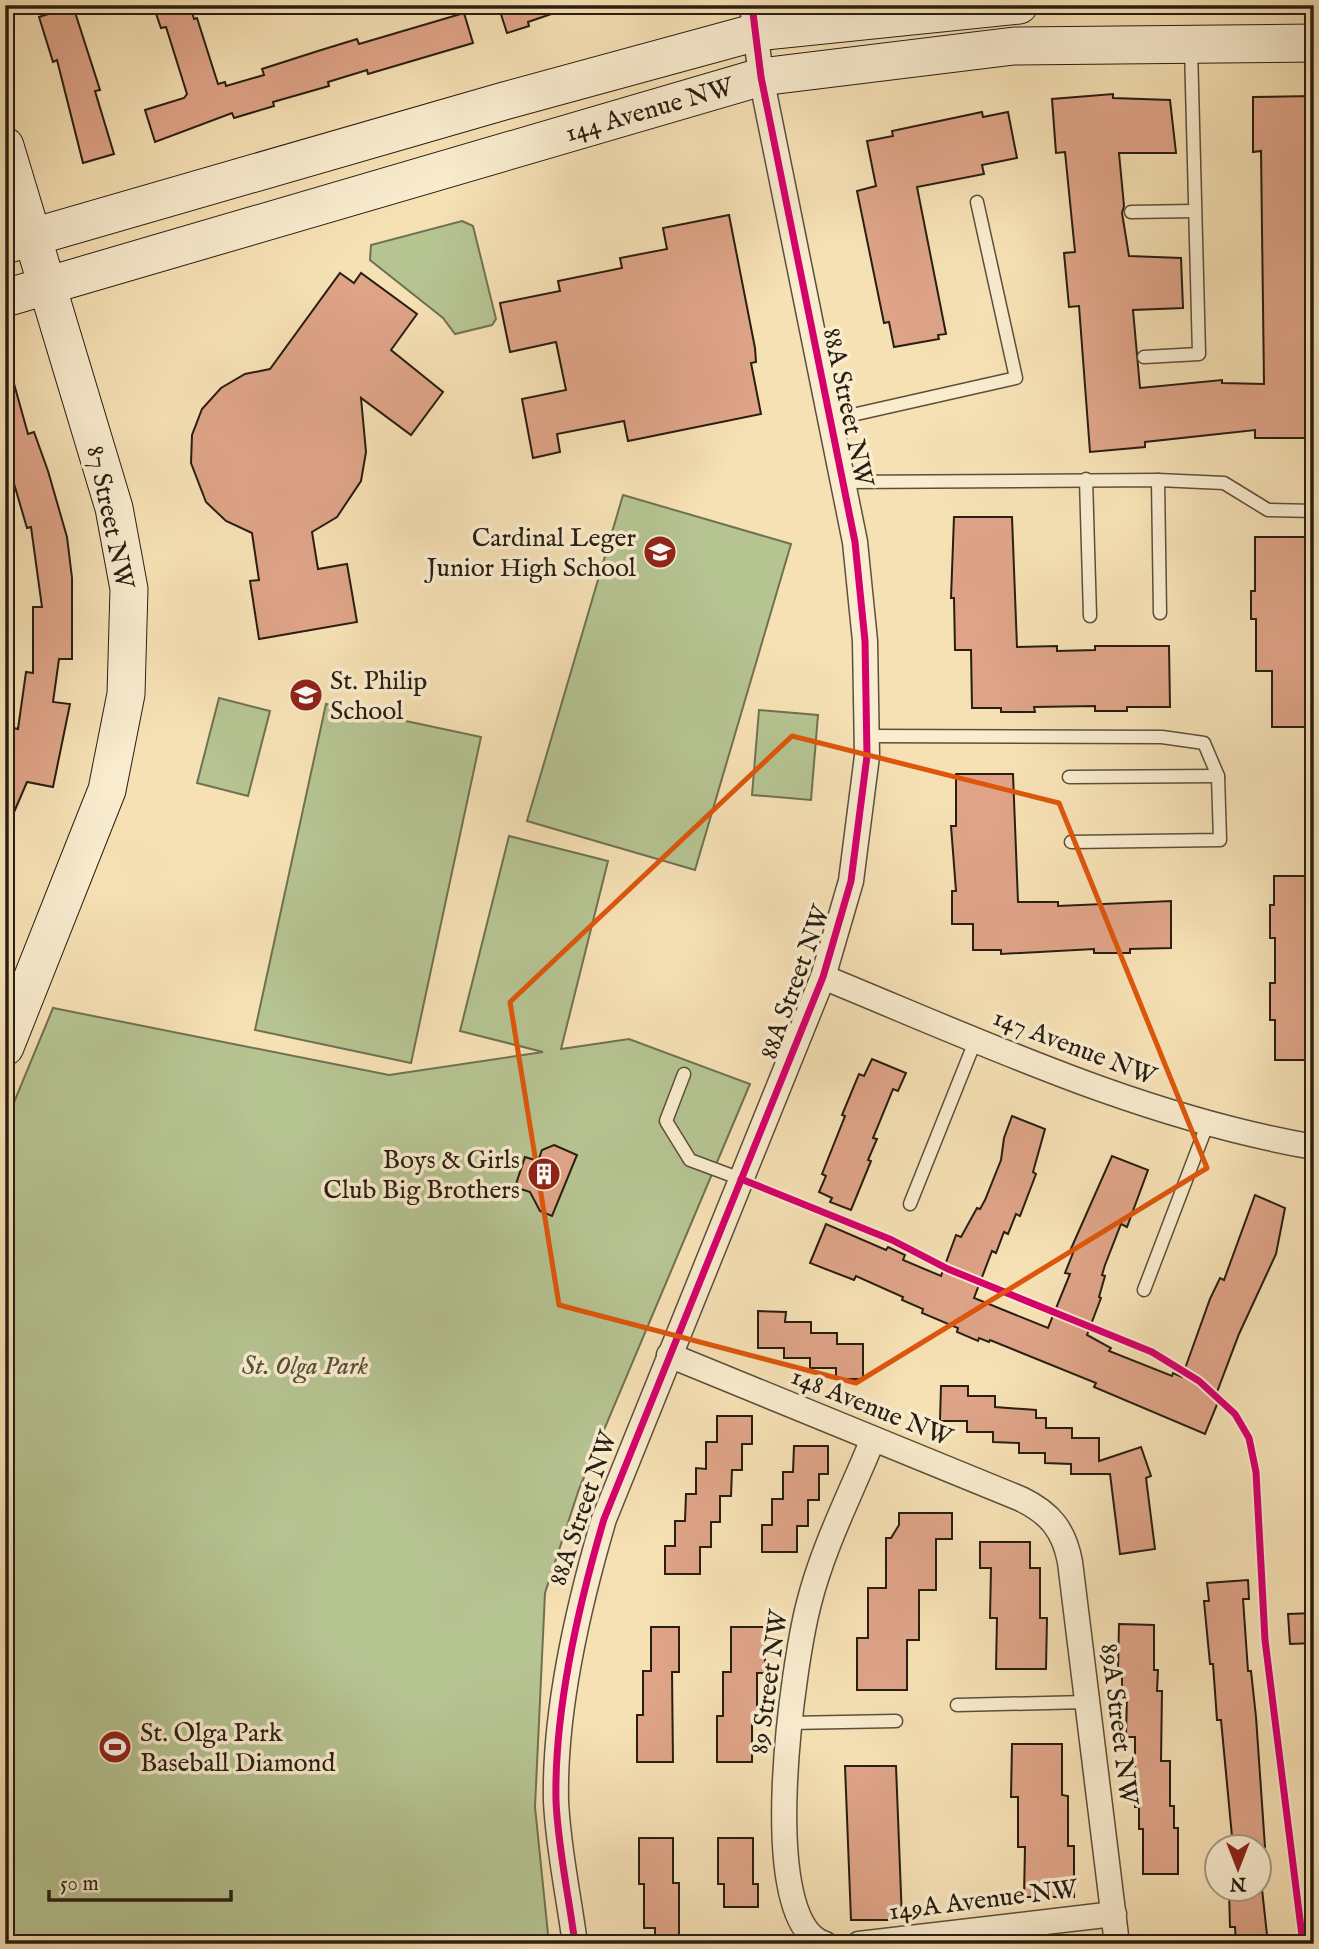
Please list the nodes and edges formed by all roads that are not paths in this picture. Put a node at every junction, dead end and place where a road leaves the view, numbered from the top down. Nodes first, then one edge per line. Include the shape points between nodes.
1 (1019, 5) edge
2 (754, 19) edge
3 (1314, 43) edge
4 (1191, 44) junction
5 (761, 77) junction
6 (5, 146) edge
7 (977, 202) dead end
8 (1194, 211) junction
9 (1131, 212) dead end
10 (19, 241) edge
11 (48, 285) junction
12 (5, 298) edge
13 (1144, 357) dead end
14 (830, 420) junction
15 (1086, 479) junction
16 (1158, 480) junction
17 (843, 482) junction
18 (1314, 511) edge
19 (1160, 613) dead end
20 (1090, 616) dead end
21 (867, 736) junction
22 (1218, 776) junction
23 (1069, 777) dead end
24 (1072, 842) dead end
25 (823, 977) junction
26 (976, 1040) junction
27 (5, 1047) edge
28 (684, 1074) dead end
29 (1207, 1125) junction
30 (1314, 1147) edge
31 (741, 1179) junction
32 (910, 1204) dead end
33 (1144, 1290) dead end
34 (669, 1355) junction
35 (873, 1439) junction
36 (1049, 1516) joint
37 (1087, 1702) junction
38 (957, 1705) dead end
39 (896, 1721) dead end
40 (789, 1723) junction
41 (1114, 1914) junction
42 (819, 1941) edge
43 (575, 1944) edge
44 (859, 1944) edge
45 (1118, 1944) edge

1 - 2 street, 144 Avenue NW
2 - 5 street, 88A Street NW
2 - 10 street, 144 Avenue NW via 504,101
3 - 4 street, 144 Avenue NW
4 - 5 street, 144 Avenue NW via 1014,46
4 - 8 lane
5 - 11 street, 144 Avenue NW
5 - 14 street, 88A Street NW
6 - 10 street, 87 Street NW
7 - 14 lane via 1016,378
8 - 9 lane
8 - 13 lane via 1199,354
10 - 11 street, 87 Street NW
11 - 12 street, 144 Avenue NW
11 - 27 street, 87 Street NW via 114,508 129,589 126,694 107,790
14 - 17 street, 88A Street NW
15 - 16 lane
15 - 17 lane
15 - 20 lane
16 - 18 lane via 1224,483 1268,510
16 - 19 lane
17 - 21 street, 88A Street NW via 861,604
21 - 22 lane via 1162,737 1205,744
21 - 25 street, 88A Street NW via 851,881
22 - 23 lane
22 - 24 lane via 1220,840
25 - 26 street, 147 Avenue NW
25 - 31 street, 88A Street NW
26 - 29 street, 147 Avenue NW via 1088,1086
26 - 32 lane
28 - 31 lane via 666,1121 690,1160
29 - 30 street, 147 Avenue NW
29 - 33 lane
31 - 34 street, 88A Street NW
34 - 35 street, 148 Avenue NW
34 - 43 street, 88A Street NW via 604,1519 582,1591 561,1727 556,1802
35 - 36 street, 148 Avenue NW via 1021,1499
35 - 40 street, 89 Street NW via 809,1601
36 - 37 street, 89A Street NW via 1068,1549
37 - 38 lane
37 - 41 street, 89A Street NW
39 - 40 lane
40 - 42 street, 89 Street NW via 785,1803 791,1896 798,1921
41 - 44 street, 149A Avenue NW
41 - 45 street, 89A Street NW

